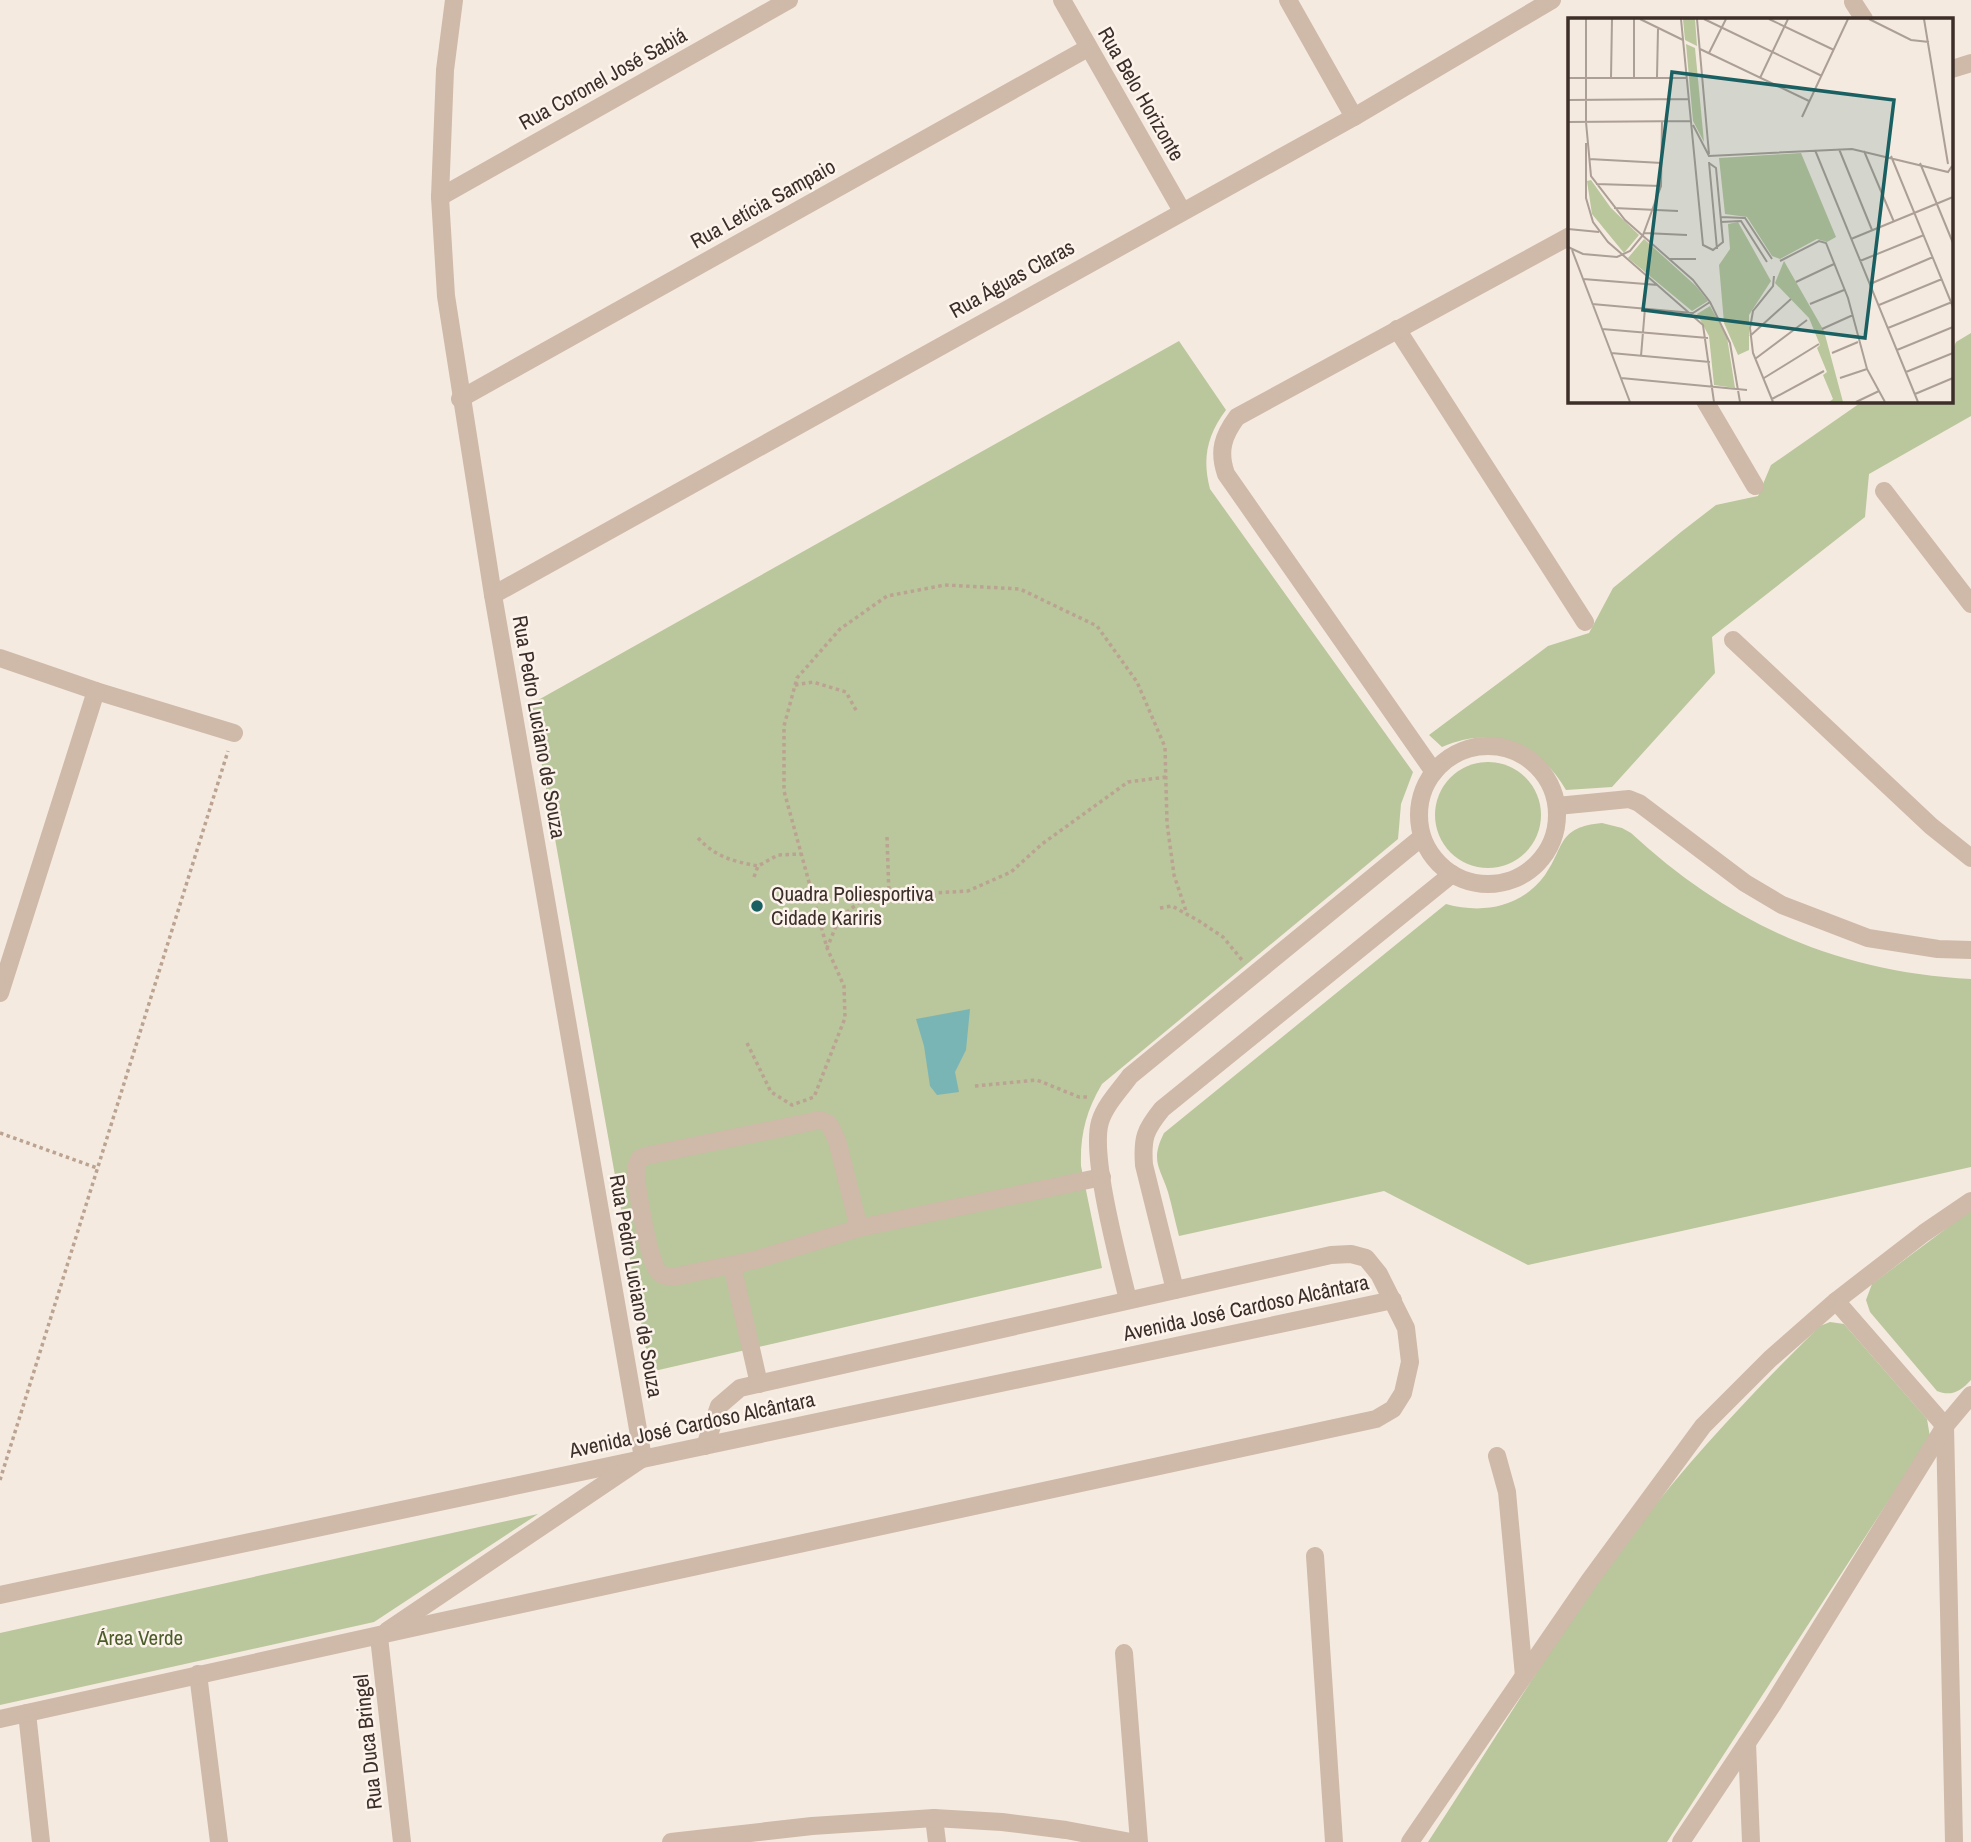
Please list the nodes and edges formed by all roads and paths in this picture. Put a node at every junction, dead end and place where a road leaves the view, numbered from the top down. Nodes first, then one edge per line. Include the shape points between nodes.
1 (454, 0) edge
2 (789, 0) edge
3 (1062, 0) edge
4 (1288, 0) edge
5 (1552, 0) edge
6 (1853, 2) dead end
7 (1522, 7) edge
8 (1863, 18) edge
9 (1088, 48) junction
10 (1971, 63) edge
11 (1954, 68) edge
12 (1354, 117) junction
13 (440, 197) junction
14 (1182, 211) junction
15 (1568, 237) edge
16 (1397, 329) junction
17 (460, 399) junction
18 (1706, 402) edge
19 (1755, 486) dead end
20 (1884, 491) dead end
21 (493, 595) junction
22 (1971, 604) edge
23 (1585, 622) dead end
24 (1733, 640) dead end
25 (0, 658) edge
26 (795, 685) junction
27 (96, 691) junction
28 (857, 712) dead end
29 (234, 733) joint
30 (1434, 772) junction
31 (1166, 777) junction
32 (1557, 806) junction
33 (887, 837) dead end
34 (1422, 837) junction
35 (698, 838) dead end
36 (801, 855) junction
37 (1971, 858) edge
38 (758, 866) junction
39 (1451, 874) junction
40 (754, 877) dead end
41 (889, 895) junction
42 (1160, 908) dead end
43 (1186, 914) junction
44 (827, 947) junction
45 (1971, 950) edge
46 (1254, 975) junction
47 (0, 993) edge
48 (747, 1043) dead end
49 (975, 1086) dead end
50 (1113, 1099) junction
51 (0, 1133) edge
52 (97, 1168) junction
53 (1102, 1177) junction
54 (1971, 1201) edge
55 (859, 1228) junction
56 (732, 1265) junction
57 (1175, 1290) junction
58 (1128, 1300) junction
59 (1393, 1300) junction
60 (1836, 1301) junction
61 (759, 1384) junction
62 (1971, 1395) edge
63 (1945, 1426) junction
64 (705, 1446) junction
65 (1497, 1456) dead end
66 (643, 1458) junction
67 (0, 1480) edge
68 (1315, 1556) dead end
69 (0, 1595) edge
70 (379, 1637) junction
71 (1124, 1653) dead end
72 (198, 1674) junction
73 (1524, 1676) junction
74 (27, 1713) junction
75 (0, 1719) edge
76 (1747, 1743) junction
77 (934, 1818) junction
78 (1960, 1833) edge
79 (746, 1838) edge
80 (41, 1842) edge
81 (219, 1842) edge
82 (402, 1842) edge
83 (671, 1842) edge
84 (937, 1842) edge
85 (1131, 1842) edge
86 (1139, 1842) edge
87 (1334, 1842) edge
88 (1410, 1842) edge
89 (1681, 1842) edge
90 (1751, 1842) edge

1 - 13 street, Rua Pedro Luciano de Souza via 445,70
2 - 13 street, Rua Coronel José Sabiá
3 - 9 street, Rua Belo Horizonte
4 - 12 street
5 - 7 street, Rua Águas Claras
6 - 8 street
7 - 12 street, Rua Águas Claras
9 - 14 street, Rua Belo Horizonte
9 - 17 street, Rua Letícia Sampaio
10 - 11 street
12 - 14 street, Rua Águas Claras
13 - 17 street, Rua Pedro Luciano de Souza via 446,296
14 - 21 street, Rua Águas Claras
15 - 16 street
16 - 23 street
16 - 30 street via 1237,417 1224,439 1222,461 1234,485
17 - 21 street, Rua Pedro Luciano de Souza
18 - 19 street
20 - 22 street
21 - 66 street, Rua Pedro Luciano de Souza
24 - 37 street
25 - 27 street
26 - 28 path via 813,682 846,692
26 - 31 path via 840,629 887,596 945,585 1020,589 1097,626 1137,682 1165,747
26 - 36 path via 783,726 784,791
27 - 29 street
27 - 47 street
29 - 52 path
30 - 32 street via 1451,756 1473,747 1519,752 1538,766
30 - 34 street via 1423,792
31 - 41 path via 1128,782 1042,844 1011,873 968,891
31 - 43 path via 1174,875
32 - 39 street via 1549,849 1535,867 1494,885 1472,883
32 - 45 street via 1629,799 1782,905 1868,938
33 - 41 path
34 - 39 street
34 - 46 street
35 - 38 path via 712,852
36 - 38 path via 779,855
36 - 44 path
38 - 40 path
39 - 57 street via 1162,1109 1147,1127 1144,1166
41 - 44 path via 865,897 839,919
42 - 43 path via 1172,906
43 - 46 path via 1223,937
44 - 48 path via 844,986 845,1018 814,1097 792,1105 771,1093
46 - 50 street via 1130,1076
49 - 50 path via 1037,1080 1079,1097
50 - 53 street via 1100,1121
51 - 52 path
52 - 67 path
53 - 55 street
53 - 58 street
54 - 60 street
55 - 56 street
55 - 56 street via 837,1140 829,1124 820,1120 640,1158 636,1167 641,1208 657,1271 665,1277 678,1276
56 - 61 street
57 - 58 street
57 - 59 street via 1352,1254 1366,1258
58 - 61 street
59 - 64 street, Avenida José Cardoso Alcântara
59 - 70 street via 1406,1328 1410,1362 1403,1393 1393,1409 1376,1419
60 - 63 street
60 - 73 street via 1703,1426 1637,1512
61 - 64 street via 740,1388 719,1406
62 - 63 street
63 - 76 street
63 - 78 street
64 - 66 street, Avenida José Cardoso Alcântara
65 - 73 street via 1507,1492
66 - 69 street, Avenida José Cardoso Alcântara
66 - 70 street
68 - 87 street
70 - 72 street
70 - 82 street, Rua Duca Bringel
71 - 86 street
72 - 74 street
72 - 81 street
73 - 88 street
74 - 75 street
74 - 80 street
76 - 89 street
76 - 90 street
77 - 79 street via 812,1826
77 - 84 street
77 - 85 street via 1015,1823
79 - 83 street

